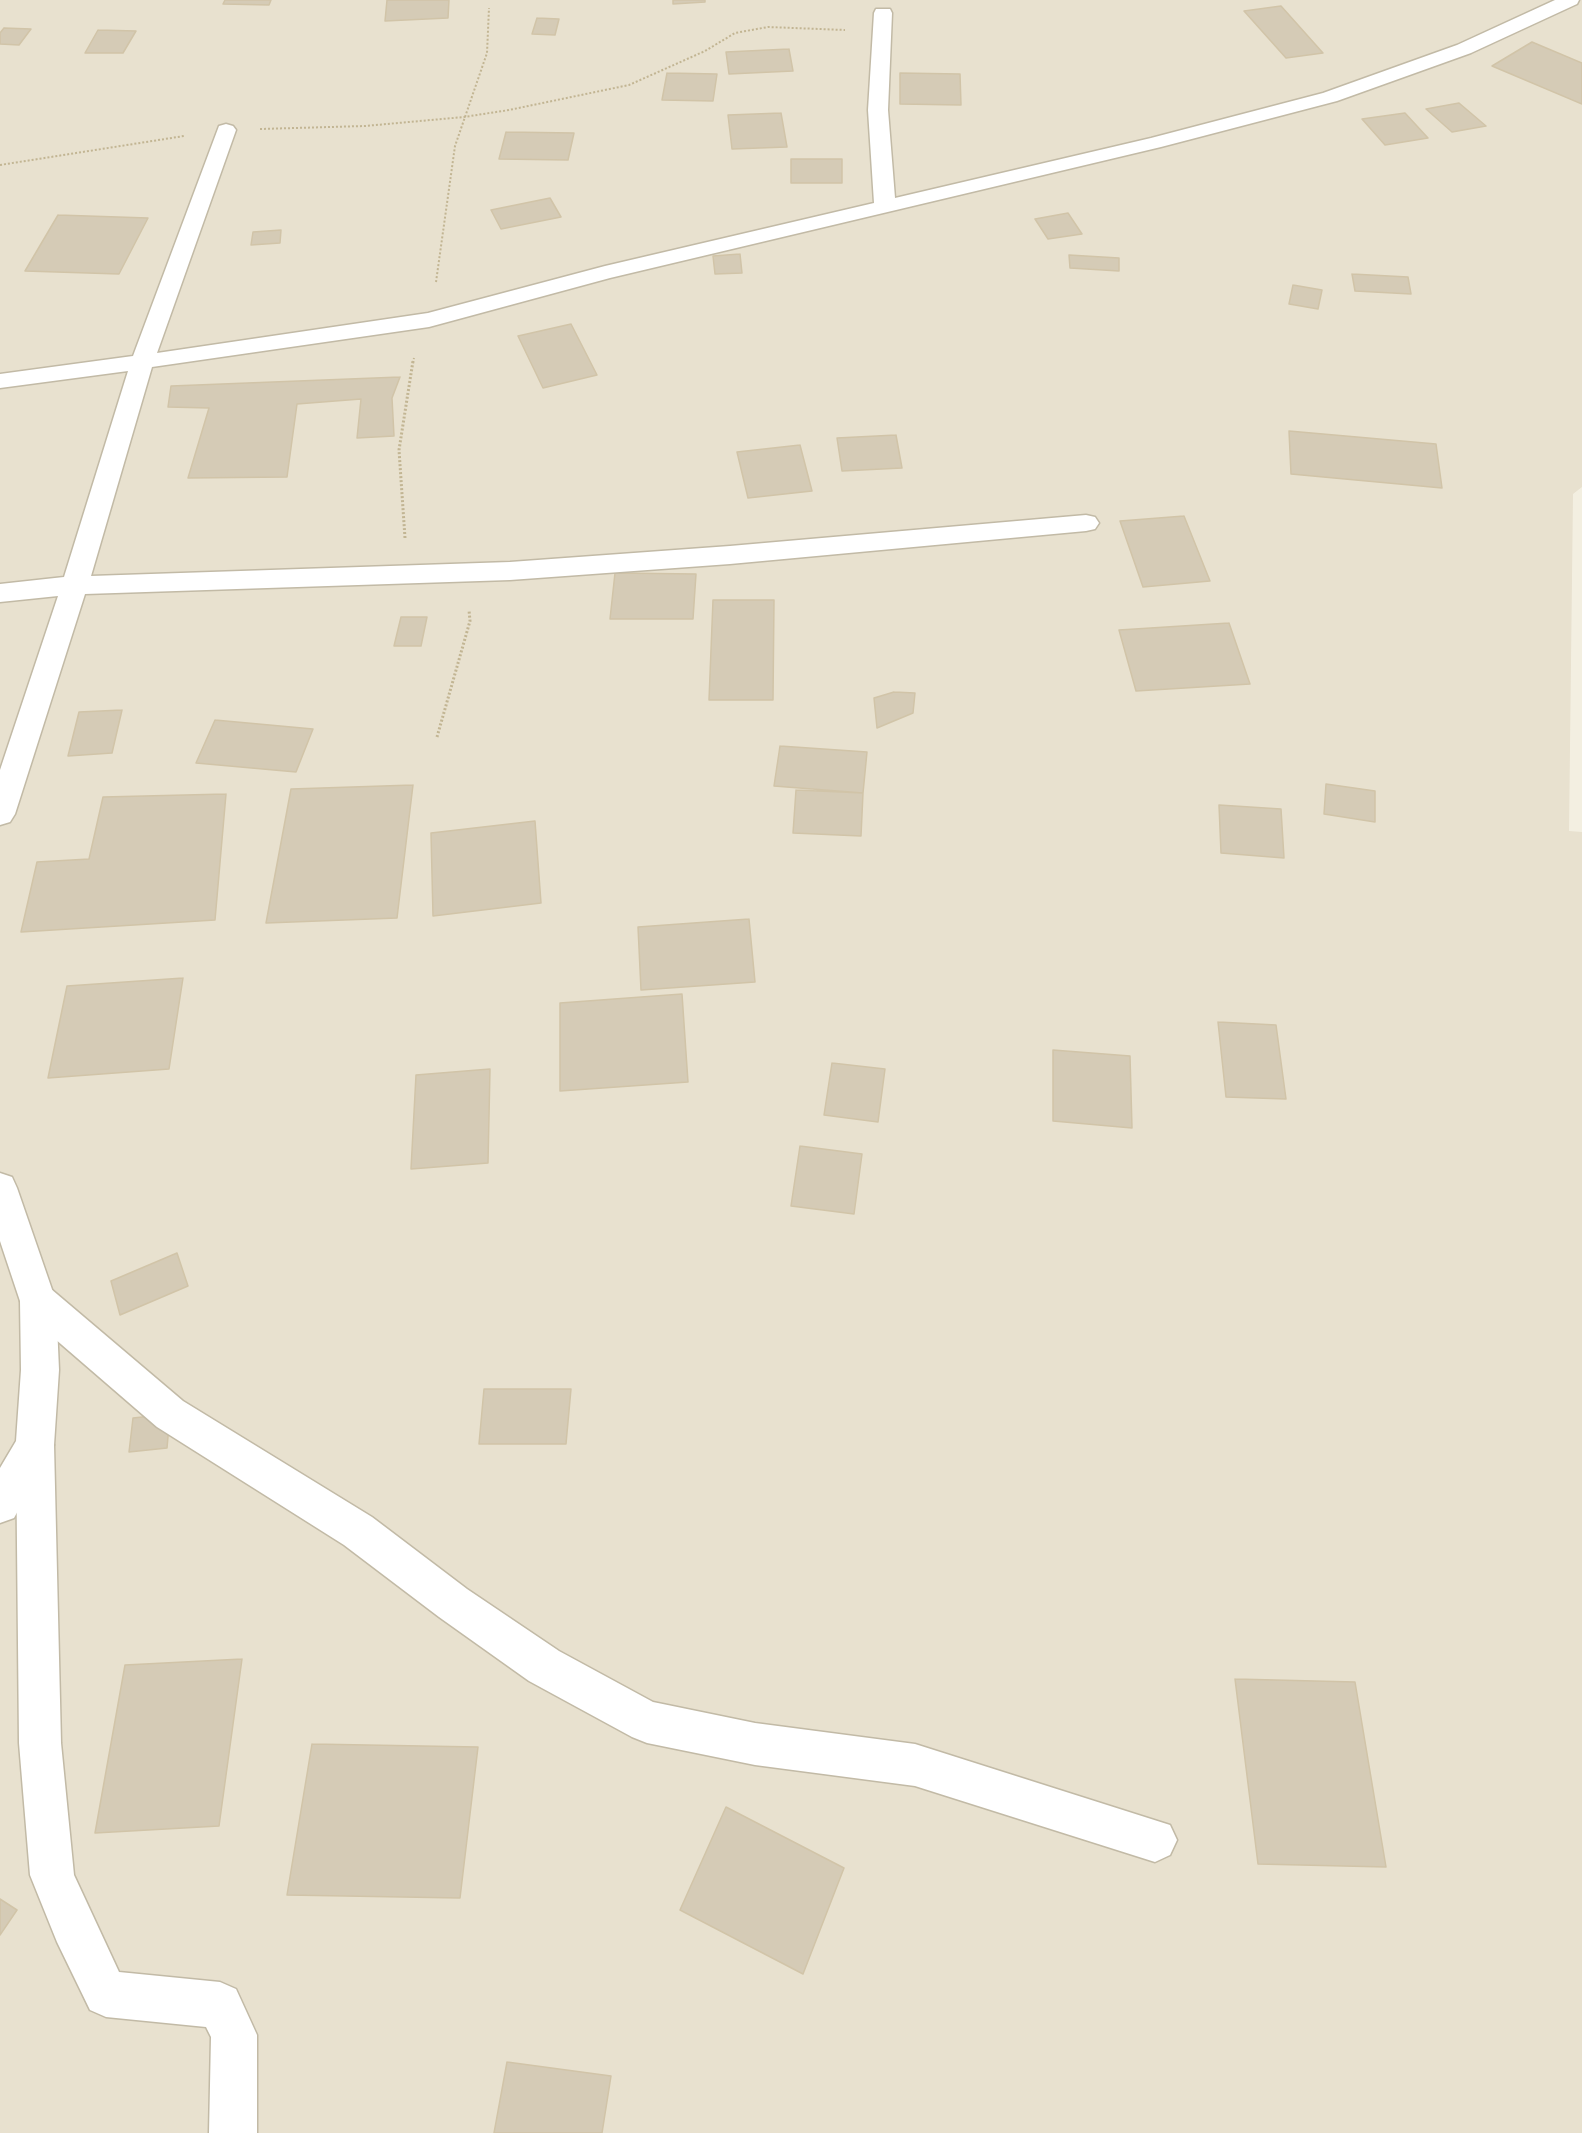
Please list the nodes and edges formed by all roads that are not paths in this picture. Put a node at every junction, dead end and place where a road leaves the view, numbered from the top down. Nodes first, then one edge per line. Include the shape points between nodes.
1 (1570, 0) edge
2 (883, 13) road end
3 (226, 130) road end
4 (885, 206) junction
5 (142, 363) junction
6 (0, 381) edge
7 (1086, 523) dead end
8 (75, 585) junction
9 (0, 592) edge
10 (0, 814) edge
11 (0, 1188) edge
12 (38, 1301) junction
13 (35, 1445) junction
14 (0, 1504) edge
15 (1155, 1840) dead end
16 (233, 2133) edge

1 - 4 street via 1464,49 1330,97
2 - 4 street via 878,110
3 - 5 street
4 - 5 street via 429,320
5 - 6 street
5 - 8 street
7 - 8 street via 510,571
8 - 9 street
8 - 10 street
11 - 12 street
12 - 13 street via 40,1370
12 - 15 street via 170,1414 358,1530 544,1666 647,1722 755,1744 915,1765
13 - 14 street
13 - 16 street via 40,1743 52,1875 106,1994 220,2005 234,2035

